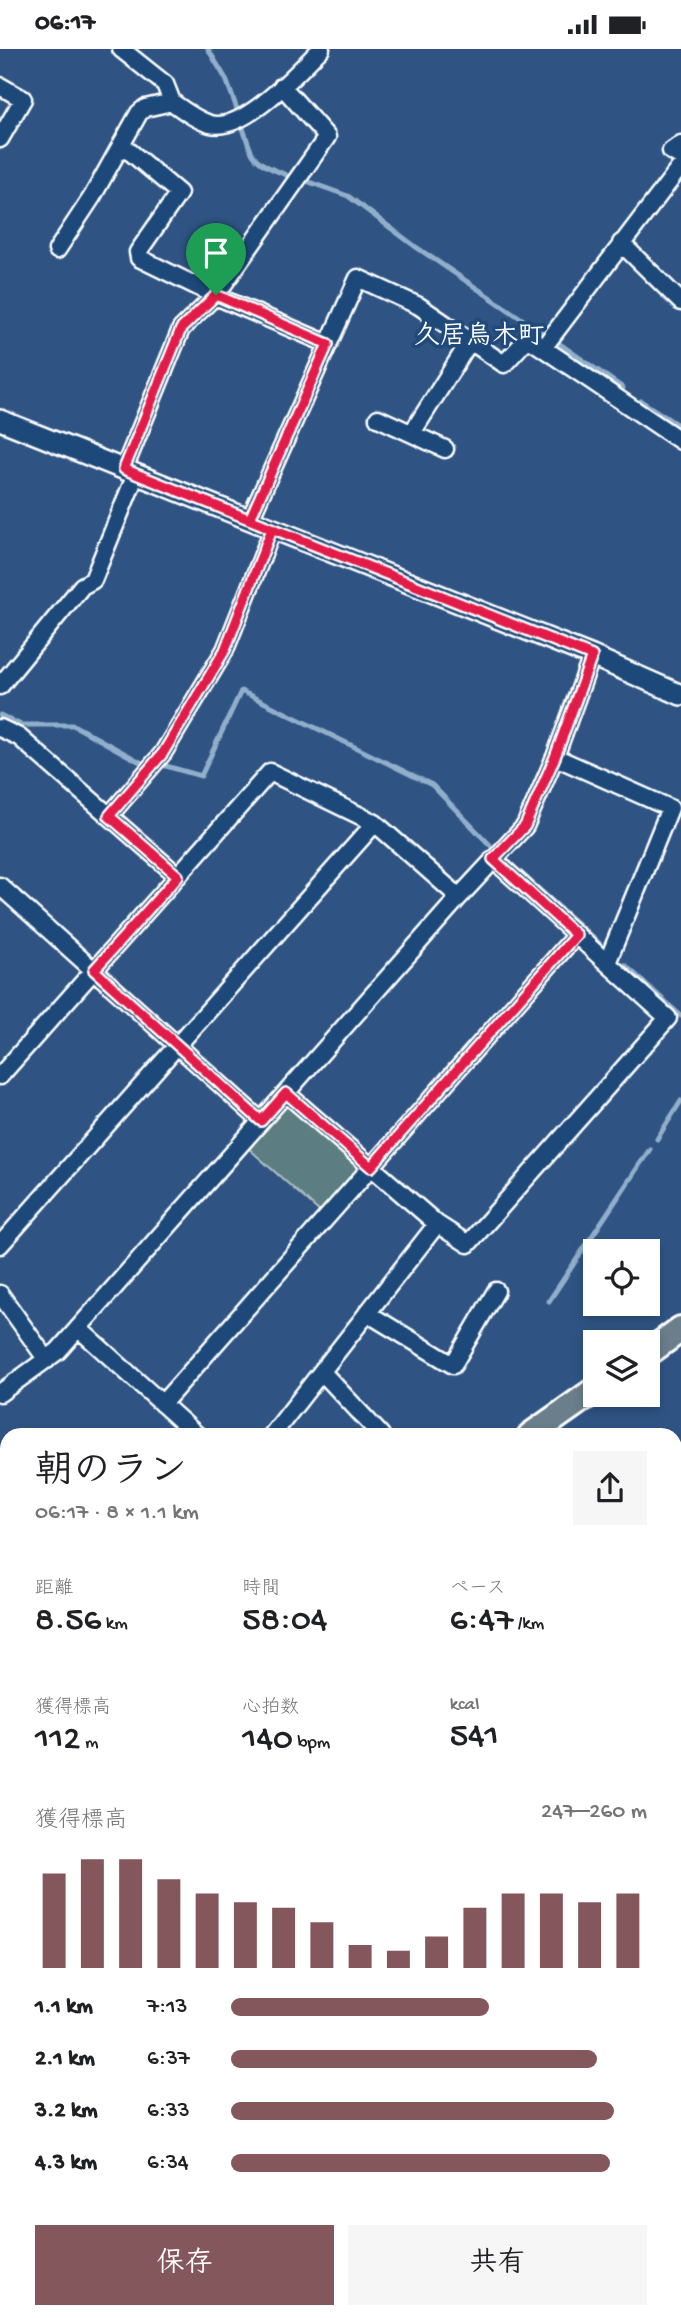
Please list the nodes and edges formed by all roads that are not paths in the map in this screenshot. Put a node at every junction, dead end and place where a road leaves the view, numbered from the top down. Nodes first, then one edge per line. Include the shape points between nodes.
1 (121, 49) edge
2 (321, 49) edge
3 (0, 86) edge
4 (282, 86) junction
5 (172, 102) junction
6 (0, 139) edge
7 (681, 144) edge
8 (122, 145) junction
9 (681, 157) edge
10 (681, 166) edge
11 (621, 243) junction
12 (57, 250) dead end
13 (216, 295) junction
14 (681, 302) edge
15 (471, 341) junction
16 (328, 344) junction
17 (543, 348) junction
18 (378, 418) dead end
19 (0, 420) edge
20 (412, 433) junction
21 (681, 441) edge
22 (446, 449) dead end
23 (130, 472) junction
24 (250, 519) junction
25 (272, 529) junction
26 (592, 656) junction
27 (0, 686) edge
28 (681, 695) edge
29 (0, 728) edge
30 (555, 757) junction
31 (676, 810) edge
32 (109, 816) junction
33 (375, 823) junction
34 (493, 859) junction
35 (178, 876) junction
36 (2, 893) edge
37 (459, 897) junction
38 (576, 935) junction
39 (607, 963) junction
40 (94, 970) junction
41 (178, 1046) junction
42 (0, 1076) edge
43 (286, 1093) junction
44 (261, 1121) junction
45 (371, 1167) junction
46 (437, 1224) junction
47 (0, 1245) edge
48 (496, 1291) dead end
49 (0, 1294) edge
50 (367, 1313) junction
51 (78, 1328) junction
52 (681, 1329) edge
53 (660, 1344) edge
54 (47, 1360) junction
55 (321, 1372) junction
56 (0, 1393) edge
57 (583, 1398) edge
58 (162, 1404) junction
59 (189, 1428) edge
60 (277, 1428) edge
61 (374, 1428) edge
62 (541, 1428) edge

1 - 5 street via 165,84
2 - 4 street
3 - 6 street via 23,99
4 - 5 street via 243,118 222,124 190,115
4 - 13 street via 327,137
5 - 8 street via 139,113
7 - 9 street via 671,151
8 - 12 street
8 - 13 street via 179,194 138,252 139,258
10 - 11 street
11 - 14 street
11 - 17 street
13 - 16 street
13 - 23 street via 181,329
15 - 16 street via 419,306 358,278
15 - 17 street via 504,364 528,338
15 - 20 street
16 - 24 street
17 - 21 street
18 - 20 street
19 - 23 street
20 - 22 street
23 - 24 street
23 - 27 street via 93,580 82,586
24 - 25 street
25 - 26 street
25 - 32 street via 225,650 153,765
26 - 28 street
26 - 30 street
29 - 32 street via 19,737
30 - 31 street
30 - 34 street via 525,826
31 - 39 street
32 - 35 street
33 - 35 street via 271,772
33 - 37 street
33 - 41 street
34 - 37 street
34 - 38 street
35 - 40 street
36 - 40 street
37 - 43 street
38 - 39 street
38 - 45 street
39 - 46 street via 668,1018 468,1244
40 - 41 street
40 - 42 street
41 - 44 street
41 - 47 street
43 - 44 street
43 - 45 street
44 - 51 street
45 - 46 street
45 - 58 street
46 - 50 street
48 - 50 street via 453,1365
49 - 54 street
50 - 55 street
51 - 54 street
51 - 58 street
52 - 53 main road
54 - 56 street
55 - 60 street
55 - 61 street
57 - 62 main road
58 - 59 street

